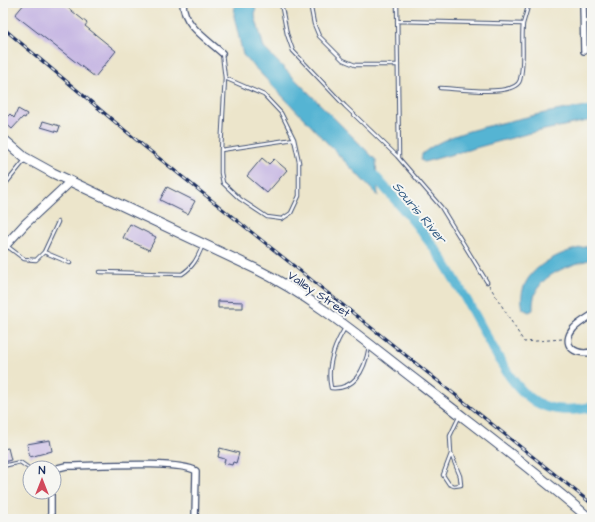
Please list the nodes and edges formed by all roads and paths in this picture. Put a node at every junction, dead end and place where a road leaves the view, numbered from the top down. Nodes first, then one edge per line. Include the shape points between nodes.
1 (183, 3) edge
2 (281, 3) edge
3 (310, 3) edge
4 (397, 3) edge
5 (529, 3) edge
6 (582, 3) edge
7 (397, 21) junction
8 (523, 24) junction
9 (584, 51) dead end
10 (222, 53) joint
11 (398, 65) junction
12 (225, 78) junction
13 (440, 88) dead end
14 (3, 139) edge
15 (294, 139) junction
16 (220, 150) junction
17 (26, 158) junction
18 (399, 159) junction
19 (70, 182) junction
20 (3, 188) edge
21 (58, 222) dead end
22 (203, 244) junction
23 (4, 246) edge
24 (44, 252) junction
25 (70, 263) dead end
26 (100, 272) dead end
27 (487, 282) joint
28 (592, 315) edge
29 (346, 326) junction
30 (569, 338) junction
31 (370, 345) junction
32 (592, 352) edge
33 (460, 414) junction
34 (451, 454) junction
35 (22, 463) edge
36 (3, 466) edge
37 (62, 467) edge
38 (51, 500) edge
39 (52, 519) edge
40 (195, 519) edge
41 (590, 519) edge

1 - 10 street via 183,11 190,24
2 - 18 lane via 293,51 344,106
3 - 11 lane via 319,36 343,60 355,65
4 - 7 lane
5 - 8 lane
6 - 9 street
7 - 8 lane
7 - 11 lane
8 - 13 lane via 522,64 520,81 517,84 509,89 500,90
10 - 12 lane
11 - 18 lane
12 - 15 lane via 264,94 281,113
12 - 16 lane
14 - 17 main road, Valley Street
15 - 16 lane
15 - 16 lane via 299,162 299,196 291,213 282,219 267,217 240,199 223,183 220,173
17 - 19 main road, Valley Street
17 - 20 lane
18 - 27 lane via 440,207
19 - 22 main road, Valley Street
19 - 23 street
21 - 24 lane
22 - 26 lane via 197,260 182,274
22 - 29 main road, Valley Street via 281,281
23 - 24 lane via 24,259 36,260
24 - 25 lane
27 - 30 path via 524,342
28 - 30 street via 573,329
29 - 31 main road, Valley Street
29 - 31 lane via 334,346 328,377 331,388 341,389 354,381 367,360
30 - 32 street via 570,347 576,352
31 - 33 main road, Valley Street
33 - 34 lane via 450,436
33 - 41 main road, Valley Street
34 - 34 lane via 443,475 449,484 458,486 461,485 460,476
35 - 36 lane
37 - 40 street via 169,465 192,468 196,471
38 - 39 street

